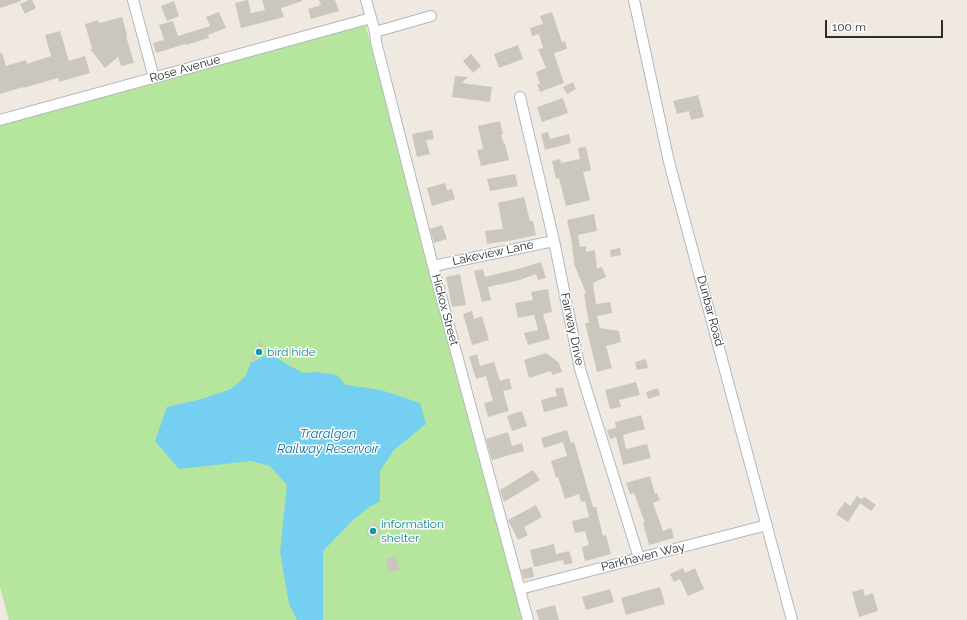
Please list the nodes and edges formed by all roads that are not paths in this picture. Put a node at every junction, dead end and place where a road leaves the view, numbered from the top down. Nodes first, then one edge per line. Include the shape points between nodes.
1 (133, 0) edge
2 (366, 0) edge
3 (634, 0) edge
4 (431, 16) dead end
5 (371, 18) junction
6 (375, 32) junction
7 (154, 78) junction
8 (520, 97) dead end
9 (0, 120) edge
10 (554, 241) junction
11 (433, 266) junction
12 (768, 525) junction
13 (639, 558) junction
14 (520, 589) junction
15 (528, 620) edge
16 (792, 620) edge

1 - 7 street
2 - 5 street, Hickox Street
3 - 12 street, Dunbar Road via 669,162
4 - 6 street
5 - 6 street, Hickox Street
5 - 7 street, Rose Avenue
6 - 11 street, Hickox Street
7 - 9 street, Rose Avenue
8 - 10 street, Fairway Drive
10 - 11 street, Lakeview Lane
10 - 13 street, Fairway Drive via 580,369
11 - 14 street, Hickox Street
12 - 13 street, Parkhaven Way
12 - 16 street, Dunbar Road
13 - 14 street, Parkhaven Way
14 - 15 street, Hickox Street

